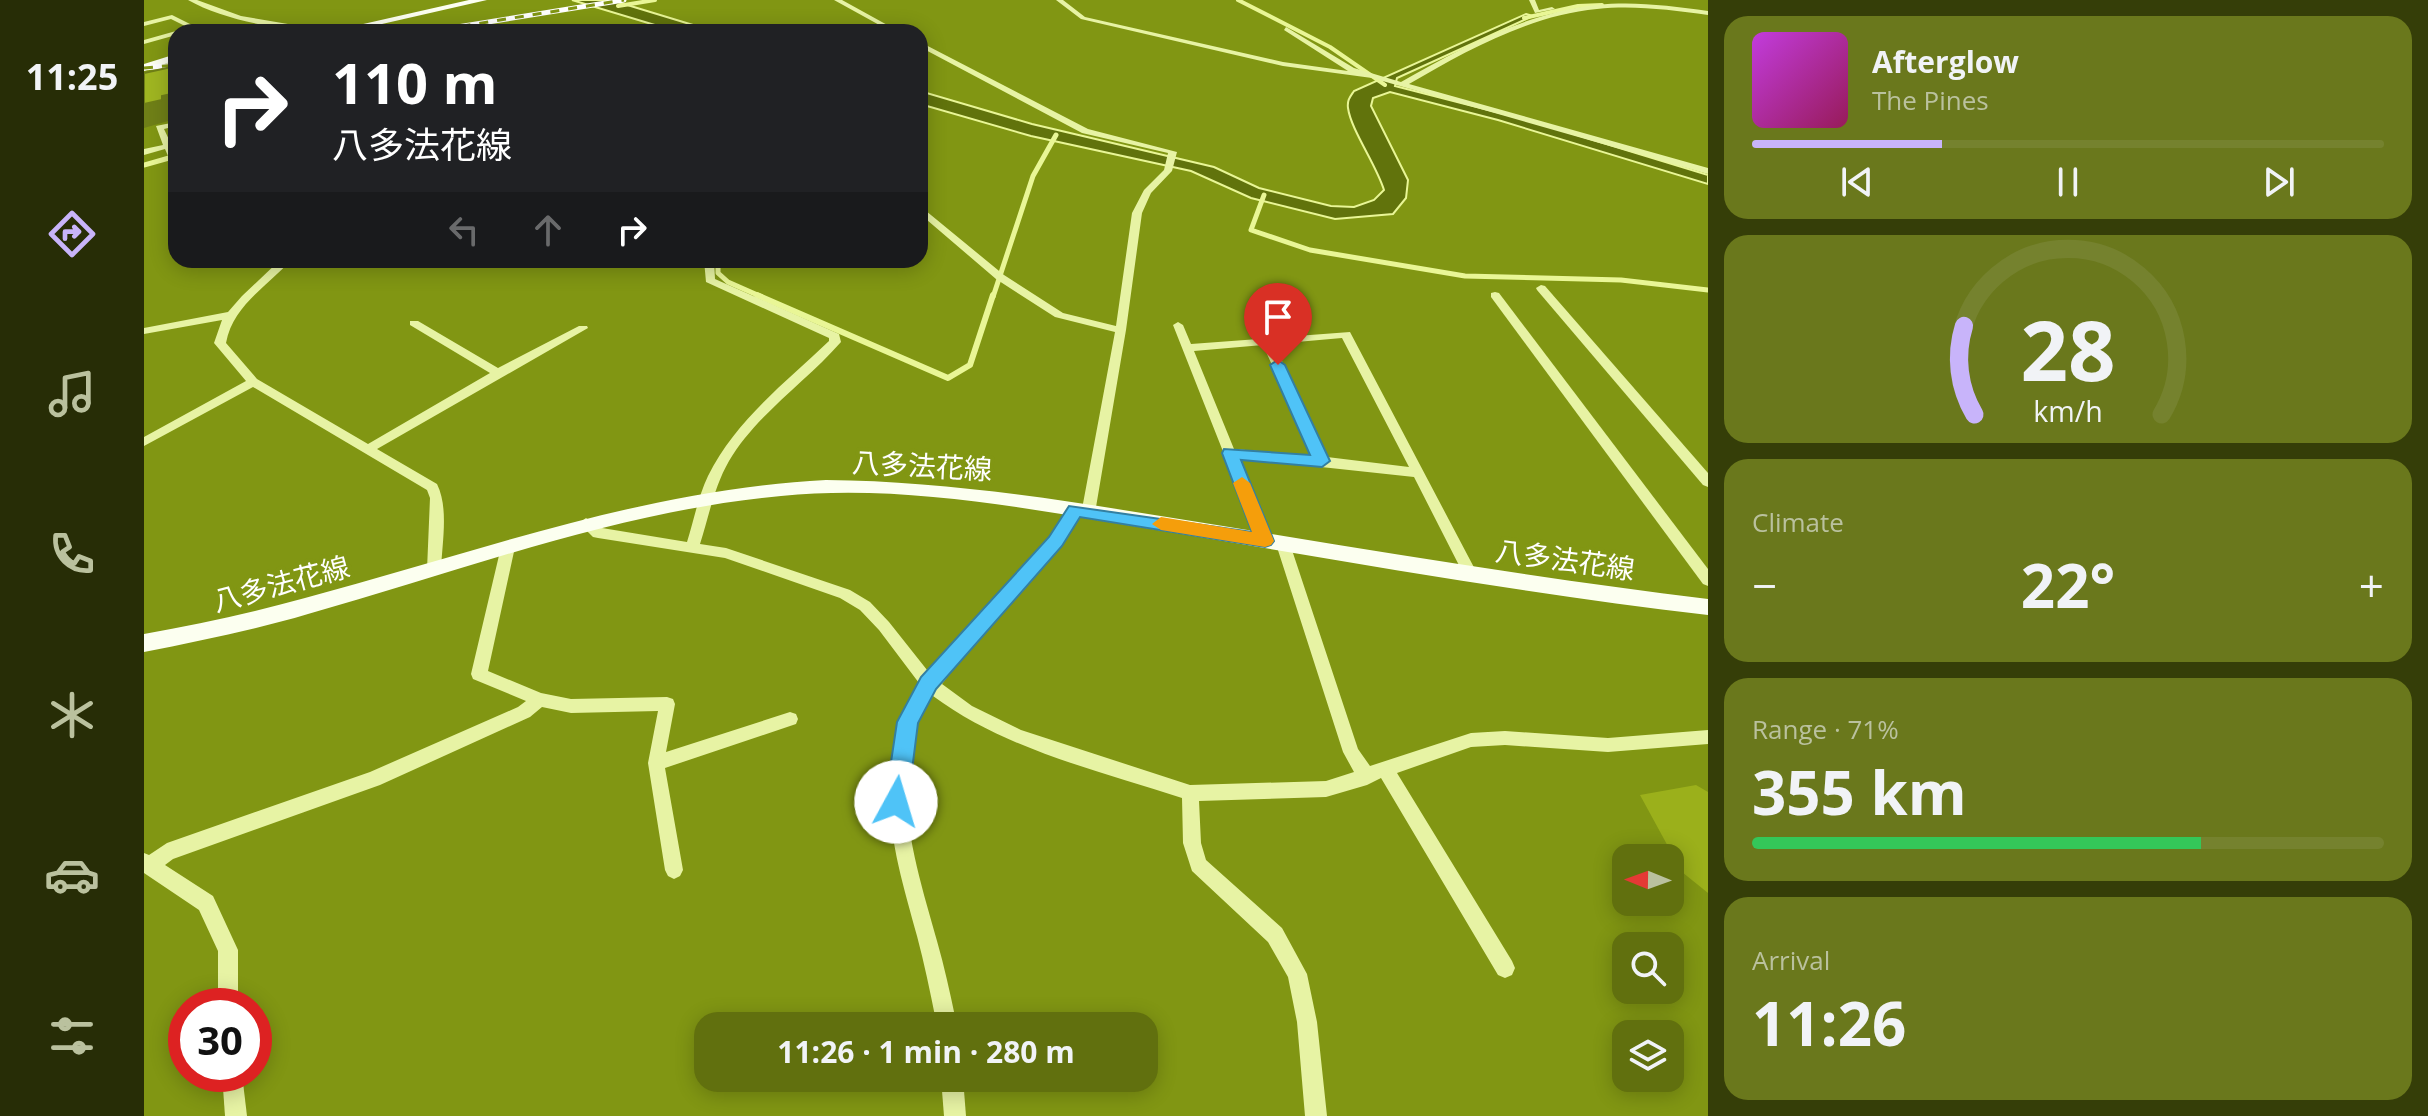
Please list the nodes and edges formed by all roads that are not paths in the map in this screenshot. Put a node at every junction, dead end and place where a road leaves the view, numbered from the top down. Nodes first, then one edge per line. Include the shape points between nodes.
1 (191, 0) edge
2 (482, 0) edge
3 (837, 0) edge
4 (1059, 0) edge
5 (1532, 0) edge
6 (1708, 11) edge
7 (1539, 15) junction
8 (144, 24) edge
9 (187, 24) edge
10 (279, 24) edge
11 (370, 24) edge
12 (882, 24) edge
13 (1286, 29) dead end
14 (168, 36) edge
15 (144, 42) edge
16 (928, 48) edge
17 (168, 60) edge
18 (144, 66) edge
19 (167, 72) edge
20 (1358, 74) junction
21 (144, 76) edge
22 (1398, 85) junction
23 (168, 126) edge
24 (159, 128) junction
25 (144, 132) edge
26 (168, 146) edge
27 (168, 150) edge
28 (144, 152) edge
29 (1708, 171) edge
30 (928, 216) edge
31 (278, 268) edge
32 (709, 268) edge
33 (1541, 288) dead end
34 (1495, 295) dead end
35 (231, 315) junction
36 (414, 323) dead end
37 (1178, 325) dead end
38 (583, 328) dead end
39 (1121, 330) junction
40 (144, 331) edge
41 (1267, 341) junction
42 (1187, 348) junction
43 (498, 373) junction
44 (253, 382) junction
45 (144, 442) edge
46 (368, 449) junction
47 (1230, 453) junction
48 (1322, 461) junction
49 (1418, 473) junction
50 (1708, 482) edge
51 (709, 497) junction
52 (1082, 512) junction
53 (586, 523) junction
54 (1274, 542) junction
55 (692, 546) junction
56 (508, 547) junction
57 (434, 570) junction
58 (1471, 575) junction
59 (1708, 580) edge
60 (1708, 607) edge
61 (144, 643) edge
62 (928, 683) junction
63 (540, 700) junction
64 (790, 719) dead end
65 (1708, 737) edge
66 (656, 763) junction
67 (1386, 771) junction
68 (1367, 777) junction
69 (1190, 793) junction
70 (147, 864) edge
71 (674, 870) dead end
72 (1505, 968) dead end
73 (228, 988) edge
74 (945, 1012) edge
75 (234, 1092) edge
76 (953, 1092) edge
77 (236, 1116) edge
78 (955, 1116) edge
79 (1316, 1116) edge

1 - 10 street via 240,18
2 - 11 main road
3 - 12 street
4 - 20 street via 1083,18 1283,64
5 - 7 street
6 - 7 street via 1657,6
7 - 22 street
8 - 9 street via 172,17
13 - 20 street
14 - 15 street
16 - 39 street via 1085,131 1172,154 1169,169 1147,192 1137,213
17 - 18 main road
19 - 21 street
20 - 22 street
22 - 29 street
23 - 24 street
24 - 25 street
24 - 26 street
27 - 28 street
30 - 39 street via 1000,277 1059,315
31 - 35 street
32 - 51 street via 710,280 720,286 835,336 835,342 738,439 713,478
33 - 50 street
34 - 59 street
35 - 40 street
35 - 44 street via 220,330 220,343
36 - 43 street
37 - 42 street
38 - 43 street
39 - 52 street
41 - 42 street
41 - 48 street
41 - 49 street via 1346,334
42 - 47 street
43 - 46 street
44 - 45 street
44 - 46 street
46 - 57 street via 432,487 437,498
47 - 48 street
47 - 54 street
48 - 49 street
49 - 58 street
51 - 52 main road, 八多法花線 via 785,489 947,490
51 - 53 main road, 八多法花線
51 - 55 street
52 - 54 main road, 八多法花線
52 - 62 street
53 - 55 street via 598,533
53 - 56 main road, 八多法花線
54 - 58 main road, 八多法花線
54 - 68 street via 1351,752
55 - 62 street via 768,565 845,594 884,626
56 - 57 main road, 八多法花線
56 - 63 street via 479,674
57 - 61 main road, 八多法花線 via 208,632
58 - 60 main road, 八多法花線
62 - 69 street via 966,711 1017,736
62 - 74 street via 908,722 896,822
63 - 66 street via 571,706 667,704
63 - 70 street via 374,779 167,852
64 - 66 street
65 - 67 street via 1608,745 1471,740
66 - 71 street
67 - 68 street
67 - 72 street
68 - 69 street via 1326,789
69 - 79 street via 1198,865 1275,935 1297,974
70 - 73 street via 206,903 228,950
75 - 77 street
76 - 78 street

